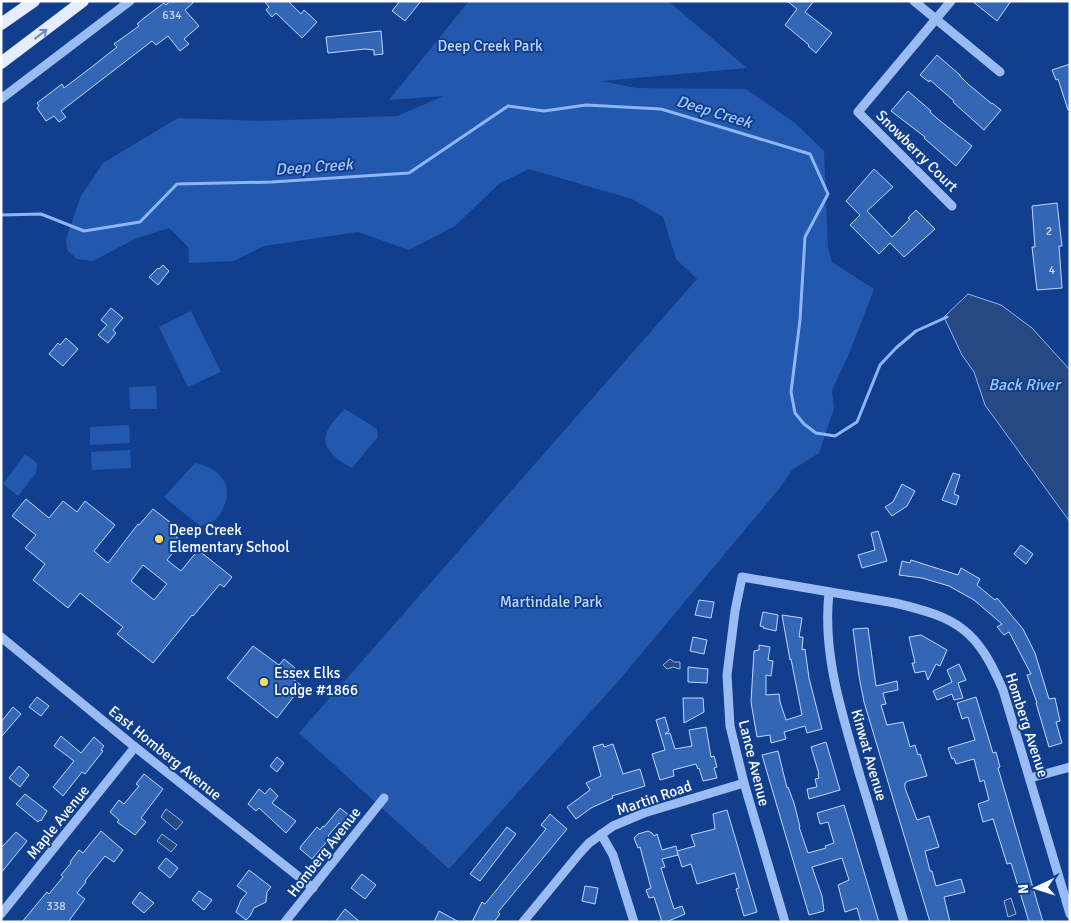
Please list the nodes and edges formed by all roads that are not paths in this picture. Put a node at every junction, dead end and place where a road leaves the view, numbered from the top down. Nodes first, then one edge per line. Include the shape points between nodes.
1 (34, 1) edge
2 (83, 1) edge
3 (130, 1) edge
4 (914, 1) edge
5 (950, 1) edge
6 (936, 19) junction
7 (1, 24) edge
8 (1, 62) edge
9 (1000, 72) dead end
10 (1, 100) edge
11 (952, 206) dead end
12 (742, 578) joint
13 (829, 593) junction
14 (1, 637) edge
15 (135, 747) junction
16 (1070, 767) edge
17 (1030, 778) junction
18 (744, 783) junction
19 (384, 798) dead end
20 (601, 834) junction
21 (313, 888) junction
22 (1, 914) edge
23 (1070, 914) edge
24 (285, 922) edge
25 (524, 922) edge
26 (634, 922) edge
27 (785, 922) edge
28 (904, 922) edge

1 - 7 main road
8 -> 2 main road
3 - 10 street
4 - 6 street
5 - 6 street, Snowberry Court
6 - 9 street
6 - 11 street, Snowberry Court via 858,112
12 - 13 street, Homberg Avenue
12 - 18 street, Lance Avenue via 727,675 730,726
13 - 17 street, Homberg Avenue via 920,609 943,616 972,636 994,668 1003,690
13 - 28 street, Kinwat Avenue via 828,635 840,707
14 - 15 street, East Homberg Avenue
15 - 21 street, East Homberg Avenue
15 - 22 street, Maple Avenue
16 - 17 street
17 - 23 street, Homberg Avenue
18 - 20 street, Martin Road via 644,814
18 - 27 street, Lance Avenue
19 - 21 street, Homberg Avenue
20 - 25 street, Martin Road via 579,854
20 - 26 street via 613,855
21 - 24 street, Homberg Avenue

